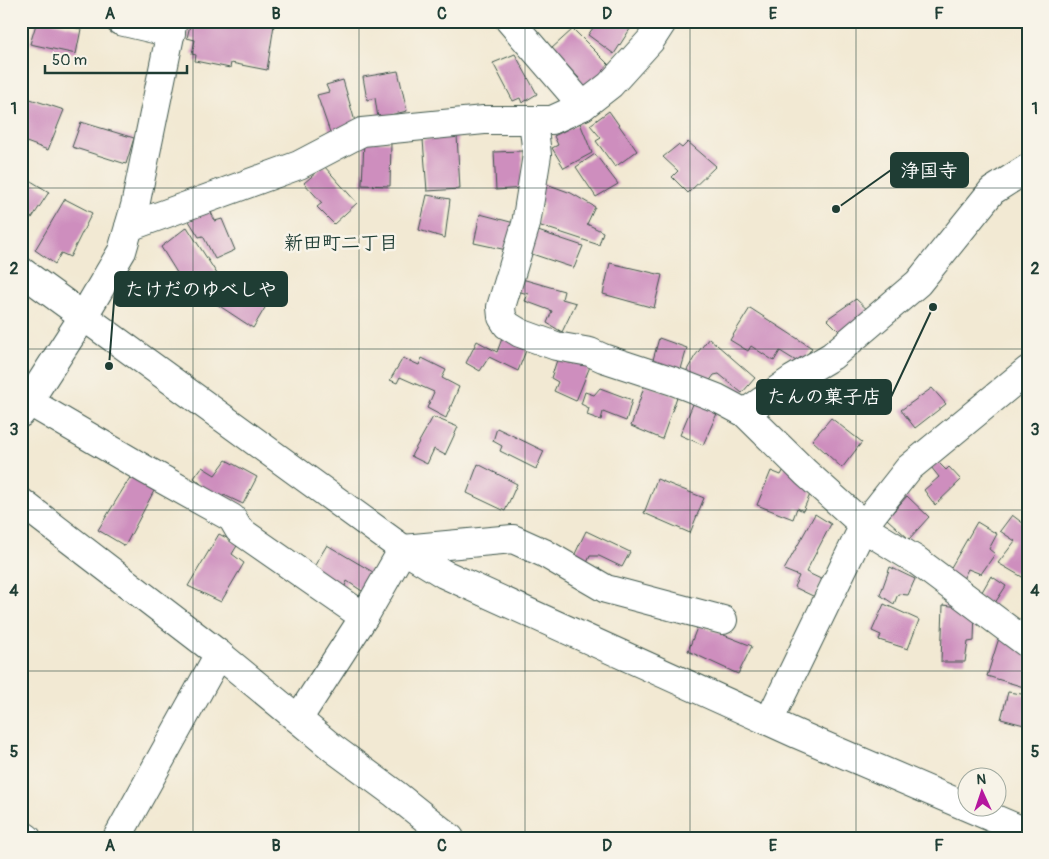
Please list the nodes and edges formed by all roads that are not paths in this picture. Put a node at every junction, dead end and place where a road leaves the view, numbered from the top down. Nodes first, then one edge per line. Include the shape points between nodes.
1 (120, 21) edge
2 (510, 21) edge
3 (663, 21) edge
4 (172, 27) edge
5 (583, 106) junction
6 (533, 120) junction
7 (1028, 168) edge
8 (129, 227) junction
9 (21, 271) edge
10 (83, 317) junction
11 (1028, 370) edge
12 (24, 404) edge
13 (745, 413) junction
14 (21, 502) edge
15 (864, 526) junction
16 (403, 549) junction
17 (364, 618) junction
18 (723, 620) dead end
19 (1028, 644) edge
20 (219, 654) junction
21 (298, 719) junction
22 (769, 721) junction
23 (1028, 833) edge
24 (21, 834) edge
25 (27, 838) edge
26 (117, 838) edge
27 (450, 838) edge

1 - 4 street
2 - 5 street
3 - 5 street via 650,41 610,85
4 - 8 street
5 - 6 street via 552,120
6 - 8 street via 484,120 362,132 299,165
6 - 13 street via 536,154 526,224 500,307 507,326 556,346 590,352 676,382
7 - 13 street via 992,191 918,283 832,356
8 - 10 street via 122,251
9 - 10 street
10 - 12 street
10 - 16 street
11 - 15 street via 909,468
12 - 17 street via 232,518 239,530
13 - 15 street
14 - 20 street
15 - 19 street via 916,560
15 - 22 street
16 - 17 street
16 - 18 street via 513,539 606,589
16 - 22 street via 444,574
17 - 21 street
20 - 21 street
20 - 26 street
21 - 27 street
22 - 23 street
24 - 25 street

